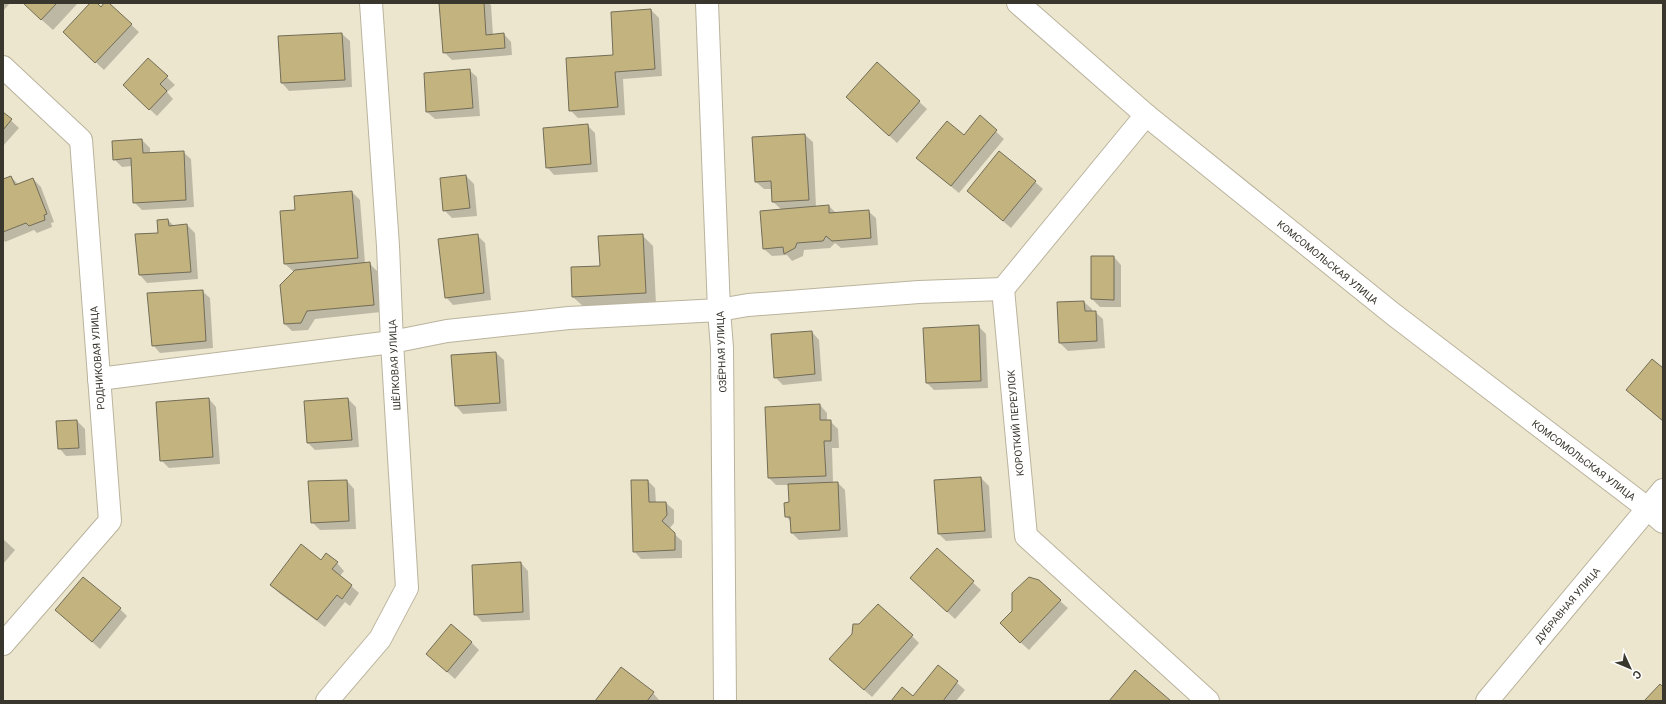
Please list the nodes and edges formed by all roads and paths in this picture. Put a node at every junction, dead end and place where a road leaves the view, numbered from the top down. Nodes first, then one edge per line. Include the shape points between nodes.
1 (371, 3) edge
2 (707, 3) edge
3 (1018, 3) edge
4 (3, 67) edge
5 (1146, 115) junction
6 (1003, 289) junction
7 (719, 310) junction
8 (392, 342) junction
9 (99, 379) junction
10 (1663, 490) edge
11 (1655, 515) edge
12 (3, 644) edge
13 (327, 701) edge
14 (725, 701) edge
15 (1208, 701) edge
16 (1487, 701) edge

1 - 8 street, ШЁЛКОВАЯ УЛИЦА
2 - 7 street, ОЗЁРНАЯ УЛИЦА
3 - 5 street, КОМСОМОЛЬСКАЯ УЛИЦА
4 - 9 street, РОДНИКОВАЯ УЛИЦА via 81,140
5 - 6 street
5 - 11 street, КОМСОМОЛЬСКАЯ УЛИЦА via 1393,314
6 - 7 street via 919,292 748,305
6 - 15 street, КОРОТКИЙ ПЕРЕУЛОК via 1026,536
7 - 8 street via 570,318 447,331
7 - 14 street, ОЗЁРНАЯ УЛИЦА via 722,348
8 - 9 street
8 - 13 street, ШЁЛКОВАЯ УЛИЦА via 407,588 380,639
9 - 12 street, РОДНИКОВАЯ УЛИЦА via 110,521
10 - 11 street, ДУБРАВНАЯ УЛИЦА
11 - 16 street, ДУБРАВНАЯ УЛИЦА

